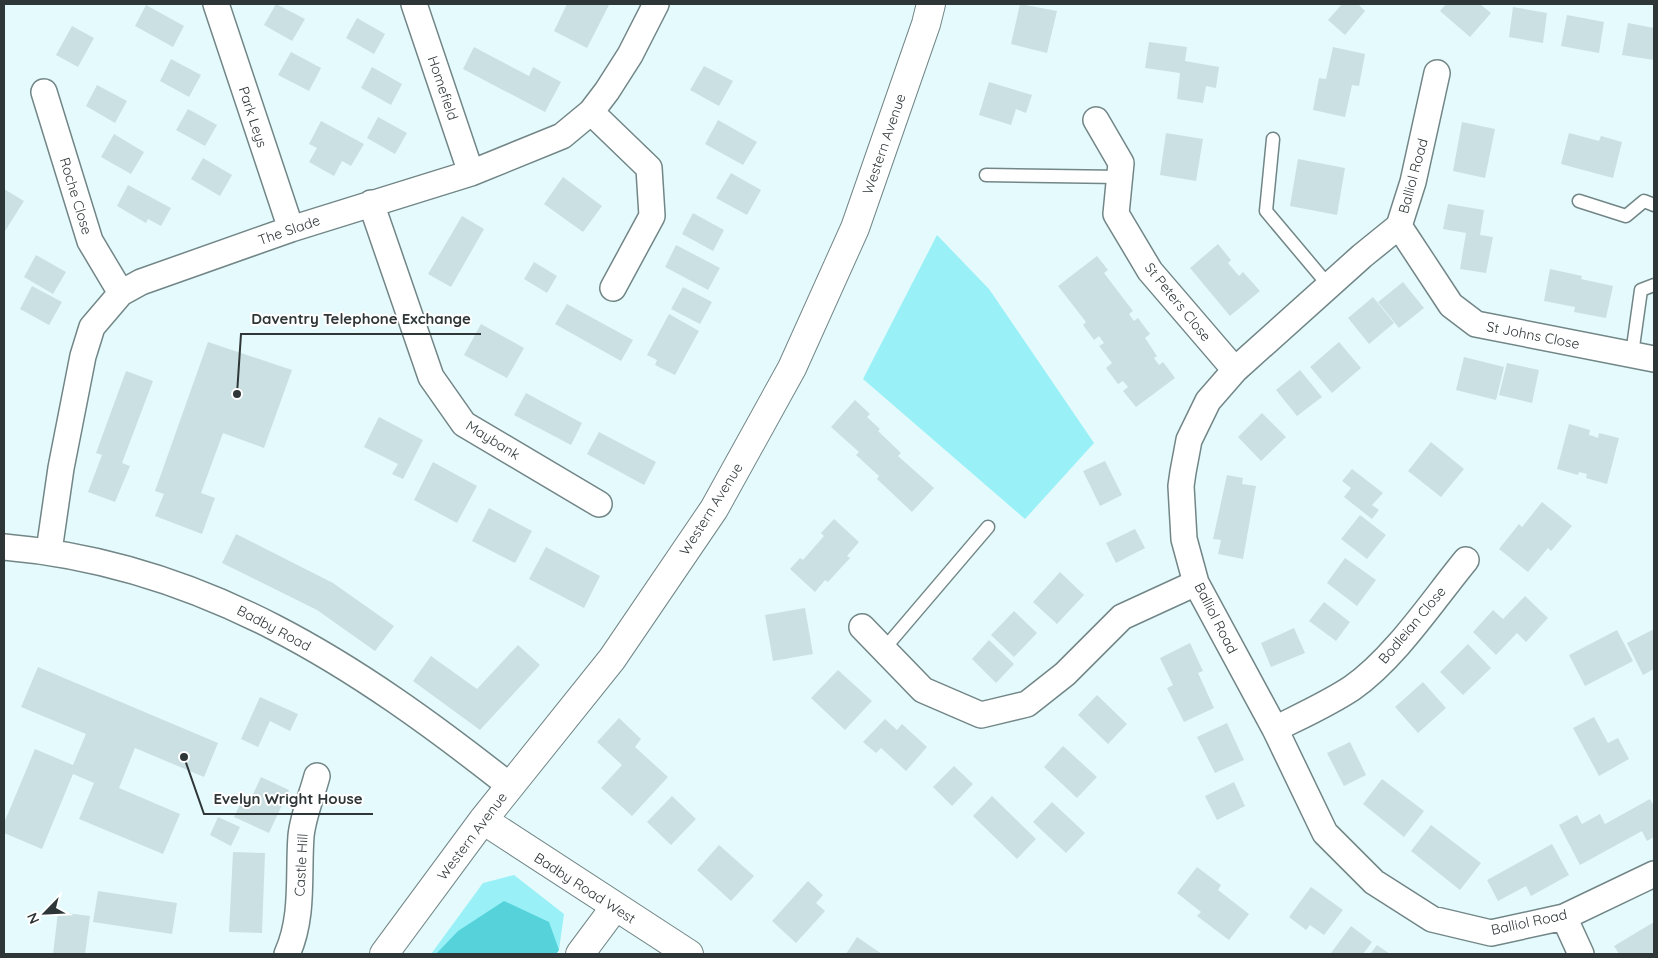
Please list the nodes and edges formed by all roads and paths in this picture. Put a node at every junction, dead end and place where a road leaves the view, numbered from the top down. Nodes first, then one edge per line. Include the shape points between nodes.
1 (216, 4) edge
2 (414, 4) edge
3 (656, 4) edge
4 (931, 4) edge
5 (1437, 73) dead end
6 (44, 92) dead end
7 (591, 112) junction
8 (1096, 120) dead end
9 (1273, 139) dead end
10 (472, 173) junction
11 (986, 175) dead end
12 (1120, 177) junction
13 (1579, 201) dead end
14 (371, 203) junction
15 (1654, 205) edge
16 (1399, 226) junction
17 (290, 229) junction
18 (1654, 285) edge
19 (1329, 286) junction
20 (613, 288) dead end
21 (121, 293) junction
22 (1643, 357) edge
23 (1235, 370) junction
24 (599, 504) dead end
25 (988, 527) dead end
26 (4, 547) edge
27 (48, 551) junction
28 (1466, 560) dead end
29 (1196, 583) junction
30 (862, 627) dead end
31 (884, 649) junction
32 (1275, 729) junction
33 (317, 776) dead end
34 (510, 786) junction
35 (483, 820) junction
36 (1654, 874) edge
37 (615, 908) junction
38 (1564, 918) junction
39 (287, 954) edge
40 (384, 954) edge
41 (580, 954) edge
42 (688, 954) edge
43 (1581, 954) edge

1 - 17 street, Park Leys
2 - 10 street, Homefield
3 - 7 street, The Slade via 630,56
4 - 34 street, Western Avenue via 855,228 792,368 714,510 612,659
5 - 16 street, Balliol Road via 1413,182
6 - 21 street, Roche Close via 90,241
7 - 10 street, The Slade via 562,136
7 - 20 street via 649,168 652,216
8 - 12 street, St Peters Close via 1121,163
9 - 19 lane via 1266,211
10 - 14 street, The Slade
11 - 12 lane
12 - 23 street, St Peters Close via 1116,214 1150,271
13 - 15 lane via 1626,216 1644,201
14 - 17 street, The Slade
14 - 24 street, Maybank via 431,377 464,424
16 - 19 street, Balliol Road
16 - 22 street, St Johns Close via 1451,305 1476,324
17 - 21 street, The Slade via 141,282
18 - 22 lane via 1641,290
19 - 23 street, Balliol Road
21 - 27 street, The Slade via 92,327 83,356
23 - 29 street, Balliol Road via 1208,401 1189,440 1181,486 1184,530
25 - 31 lane
26 - 27 street, Badby Road
27 - 34 street, Badby Road via 151,575 232,605 291,634 377,687
28 - 32 street, Bodleian Close via 1387,658 1353,687
29 - 31 street via 1122,617 1065,674 1027,704 980,715 923,690
29 - 32 street, Balliol Road
30 - 31 street
32 - 38 street, Balliol Road via 1325,833 1374,882 1432,919 1491,933
33 - 39 street, Castle Hill via 301,834 300,898 293,942
34 - 35 street, Western Avenue
35 - 37 street, Badby Road West
35 - 40 street, Western Avenue
36 - 38 street, Balliol Road
37 - 41 street
37 - 42 street, Badby Road West
38 - 43 street

